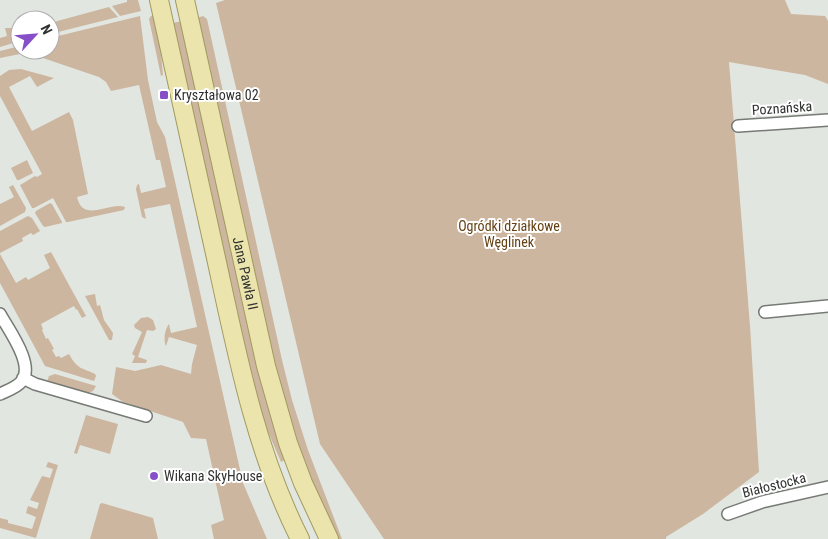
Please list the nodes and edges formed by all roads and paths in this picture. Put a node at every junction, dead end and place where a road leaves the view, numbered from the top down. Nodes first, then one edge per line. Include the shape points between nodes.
1 (159, 0) edge
2 (185, 0) edge
3 (828, 120) edge
4 (738, 126) dead end
5 (828, 306) edge
6 (765, 312) dead end
7 (0, 314) edge
8 (23, 378) junction
9 (0, 394) edge
10 (146, 416) dead end
11 (828, 487) edge
12 (728, 514) dead end
13 (300, 539) edge
14 (329, 539) edge

1 - 13 main road, Jana Pawła II via 248,399 267,461
2 - 14 main road, Jana Pawła II via 268,375 303,483
3 - 4 street, Poznańska
5 - 6 street
7 - 8 street via 23,355 26,367
8 - 9 street
8 - 10 street
11 - 12 street, Białostocka via 762,502

